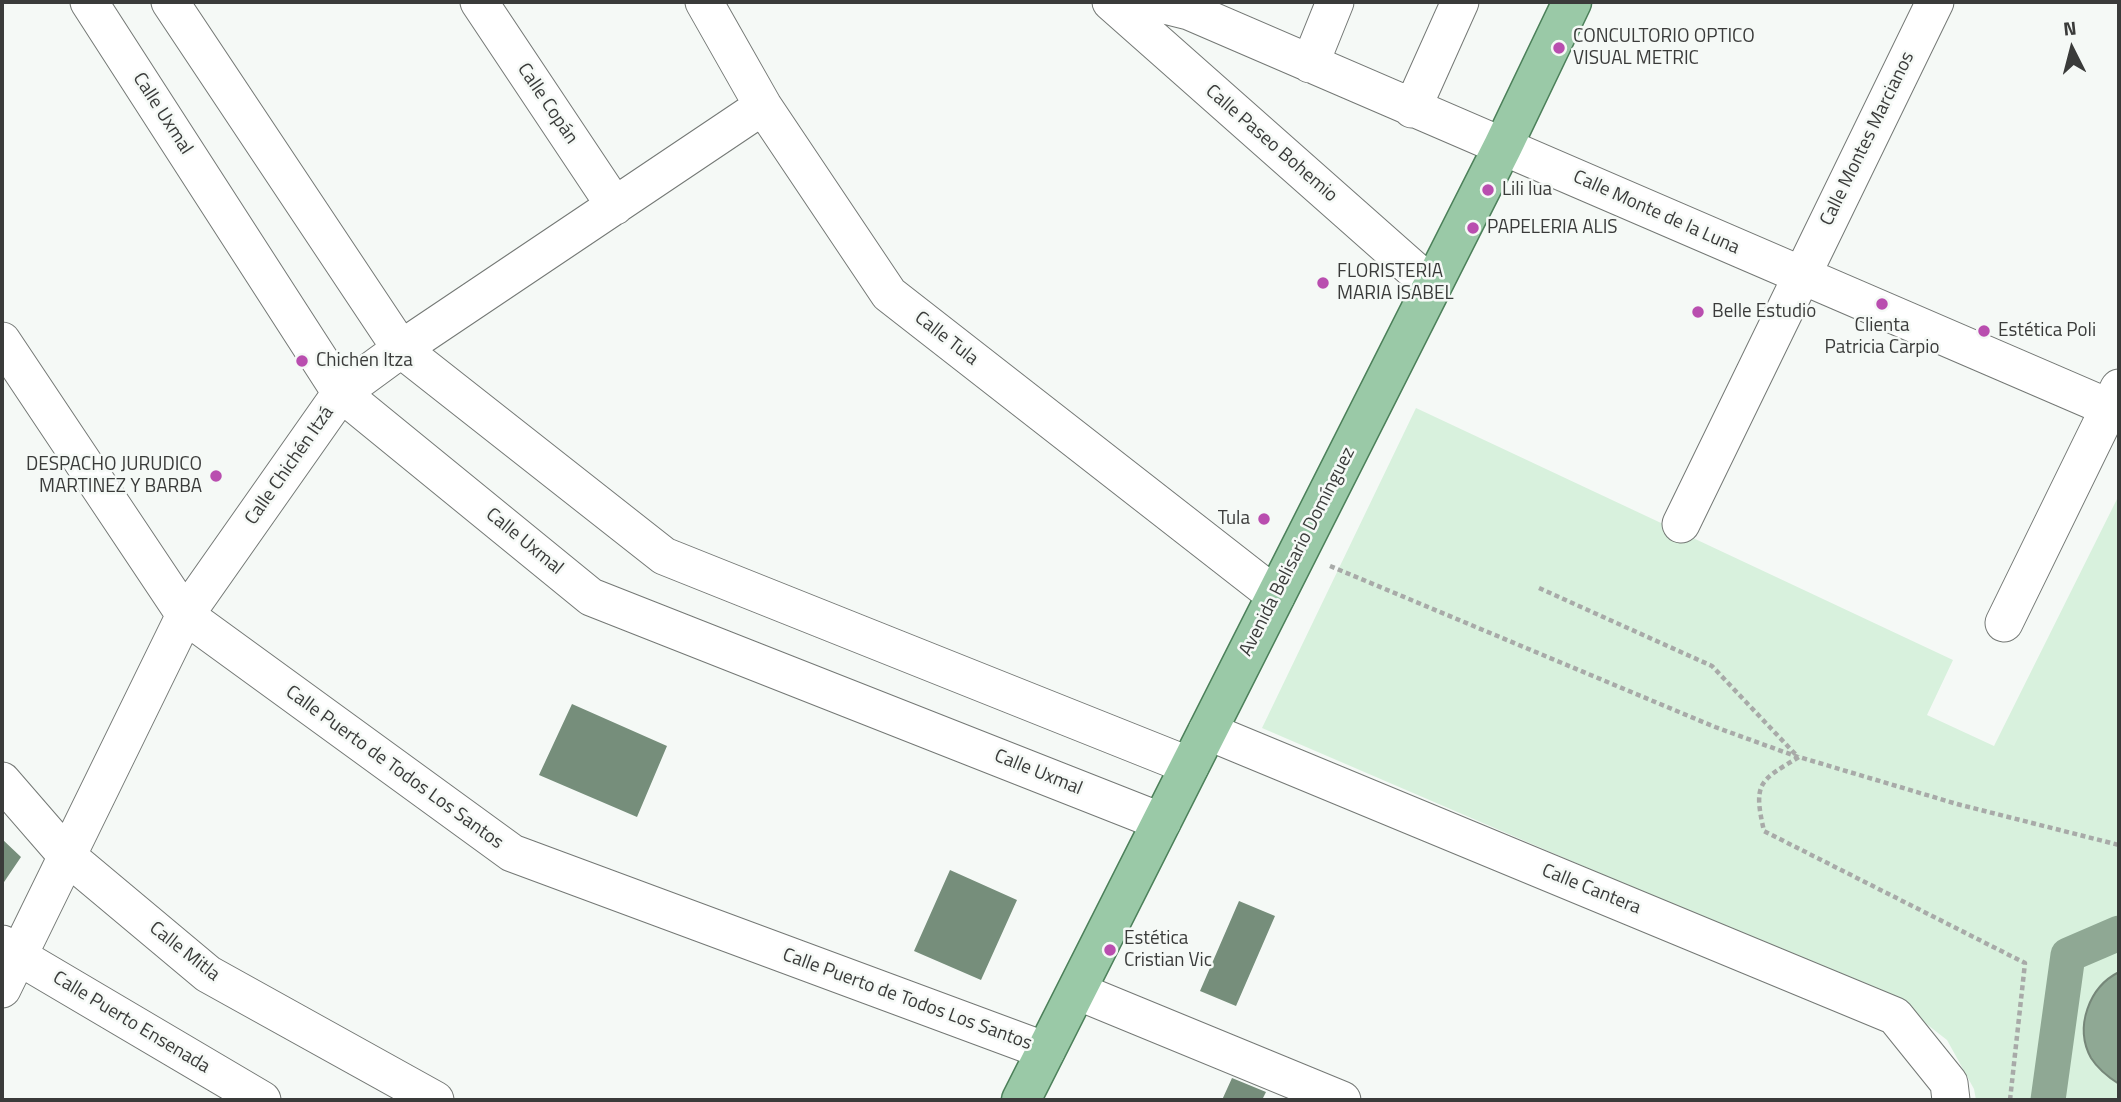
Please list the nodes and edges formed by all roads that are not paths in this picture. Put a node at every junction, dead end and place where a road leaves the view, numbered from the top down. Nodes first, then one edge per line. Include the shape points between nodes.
1 (89, 2) edge
2 (170, 2) edge
3 (480, 2) edge
4 (704, 2) edge
5 (1335, 2) edge
6 (1460, 2) edge
7 (1572, 2) edge
8 (1935, 2) edge
9 (1191, 6) edge
10 (1134, 7) edge
11 (1310, 64) junction
12 (763, 106) junction
13 (1412, 109) junction
14 (1503, 146) junction
15 (615, 206) junction
16 (1801, 276) junction
17 (1432, 286) junction
18 (2, 341) edge
19 (401, 349) junction
20 (341, 393) junction
21 (2116, 403) edge
22 (1681, 524) dead end
23 (1276, 596) junction
24 (185, 615) junction
25 (2004, 623) dead end
26 (1207, 731) junction
27 (1190, 766) junction
28 (2, 781) edge
29 (1162, 822) junction
30 (67, 856) junction
31 (10, 950) edge
32 (2, 989) edge
33 (1077, 991) junction
34 (1046, 1051) junction
35 (1950, 1092) edge
36 (262, 1100) edge
37 (435, 1100) edge
38 (1021, 1100) edge
39 (1342, 1100) edge

1 - 20 street, Calle Uxmal
2 - 19 street
3 - 15 street, Calle Copán
4 - 12 street, Calle Tula
5 - 11 street
6 - 13 street
7 - 14 main road, Avenida Belisario Domínguez
8 - 16 street, Calle Montes Marcianos
9 - 10 street, Calle Monte de la Luna
9 - 11 street, Calle Monte de la Luna
10 - 17 street, Calle Paseo Bohemio
11 - 13 street, Calle Monte de la Luna
12 - 15 street, Calle Chichén Itzá
12 - 23 street, Calle Tula via 889,294
13 - 14 street, Calle Monte de la Luna
14 - 16 street, Calle Monte de la Luna
14 - 17 main road, Avenida Belisario Domínguez
15 - 19 street, Calle Chichén Itzá
16 - 21 street, Calle Monte de la Luna
16 - 22 street, Calle Montes Marcianos
17 - 23 main road, Avenida Belisario Domínguez
18 - 24 street, Calle Puerto de Todos Los Santos
19 - 20 street, Calle Chichén Itzá
19 - 27 street via 664,556
20 - 24 street, Calle Chichén Itzá
20 - 29 street, Calle Uxmal via 591,597
21 - 25 street
23 - 26 main road, Avenida Belisario Domínguez
24 - 30 street, Calle Chichén Itzá
24 - 34 street, Calle Puerto de Todos Los Santos via 512,853
26 - 27 main road, Avenida Belisario Domínguez
26 - 35 street, Calle Cantera via 1895,1016
27 - 29 main road, Avenida Belisario Domínguez
28 - 30 street, Calle Mitla
29 - 33 main road, Avenida Belisario Domínguez
30 - 31 street, Calle Chichén Itzá
30 - 37 street, Calle Mitla via 208,974
31 - 32 street, Calle Chichén Itzá
31 - 36 street, Calle Puerto Ensenada
33 - 34 main road, Avenida Belisario Domínguez
33 - 39 street
34 - 38 main road, Avenida Belisario Domínguez

